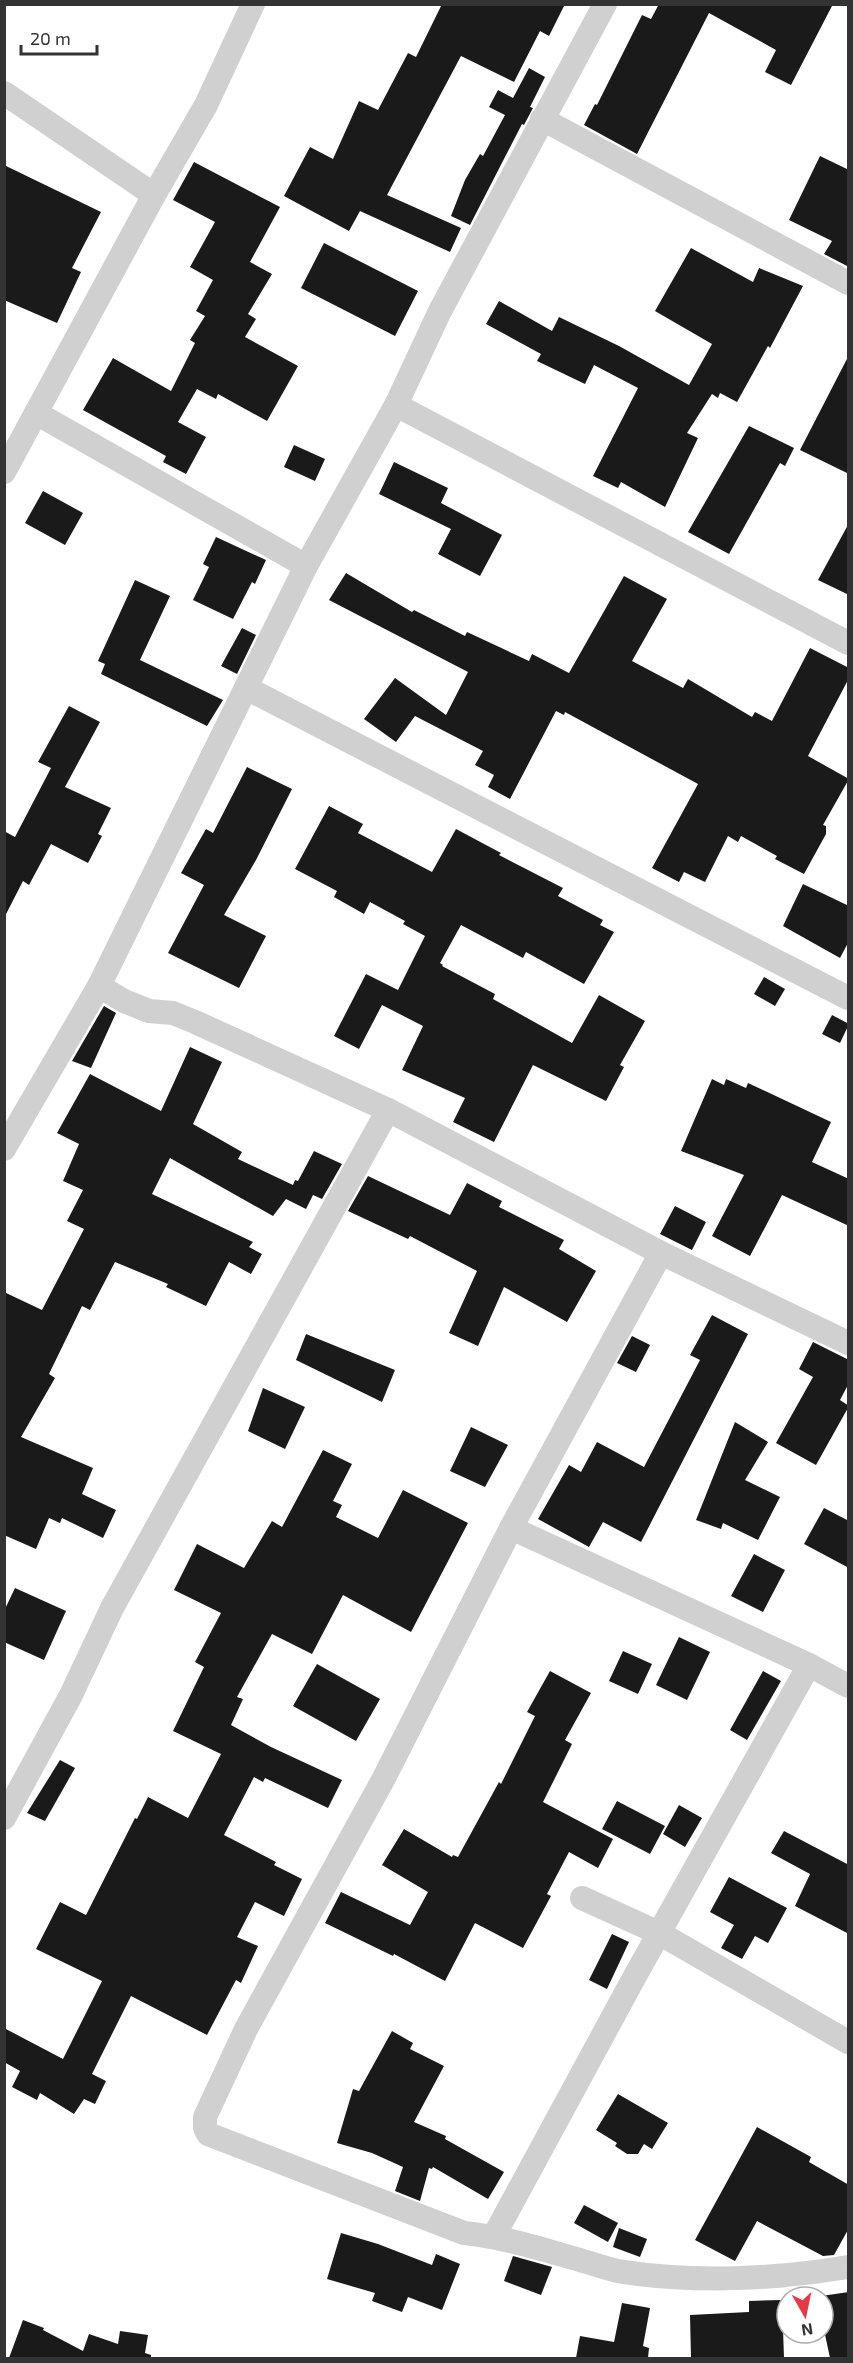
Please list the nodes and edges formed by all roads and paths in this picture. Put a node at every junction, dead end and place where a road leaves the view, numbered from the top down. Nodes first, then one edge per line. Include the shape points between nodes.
1 (253, 4) edge
2 (604, 4) edge
3 (4, 93) edge
4 (542, 119) junction
5 (154, 195) junction
6 (849, 283) edge
7 (396, 405) junction
8 (36, 413) junction
9 (4, 472) edge
10 (306, 566) junction
11 (849, 643) edge
12 (246, 688) junction
13 (99, 986) junction
14 (849, 998) edge
15 (388, 1110) junction
16 (4, 1149) edge
17 (661, 1253) junction
18 (849, 1343) edge
19 (511, 1528) junction
20 (809, 1665) junction
21 (849, 1686) edge
22 (4, 1818) edge
23 (582, 1898) dead end
24 (659, 1933) junction
25 (849, 2042) edge
26 (494, 2236) junction
27 (849, 2267) edge

1 - 5 street via 206,105
2 - 4 street
3 - 5 street
4 - 6 street
4 - 7 street
5 - 8 street
7 - 10 street
7 - 11 street
8 - 9 street
8 - 10 street
10 - 12 street
12 - 13 street
12 - 14 street
13 - 15 street via 149,1011 173,1013 195,1022
13 - 16 street
15 - 17 street
15 - 22 street via 133,1568 71,1695
17 - 18 street
17 - 19 street
19 - 20 street
19 - 26 street via 384,1779 246,2029 205,2117 208,2134 464,2233
20 - 21 street
20 - 24 street
23 - 24 street
24 - 25 street
24 - 26 street
26 - 27 street via 622,2272 673,2278 729,2278

